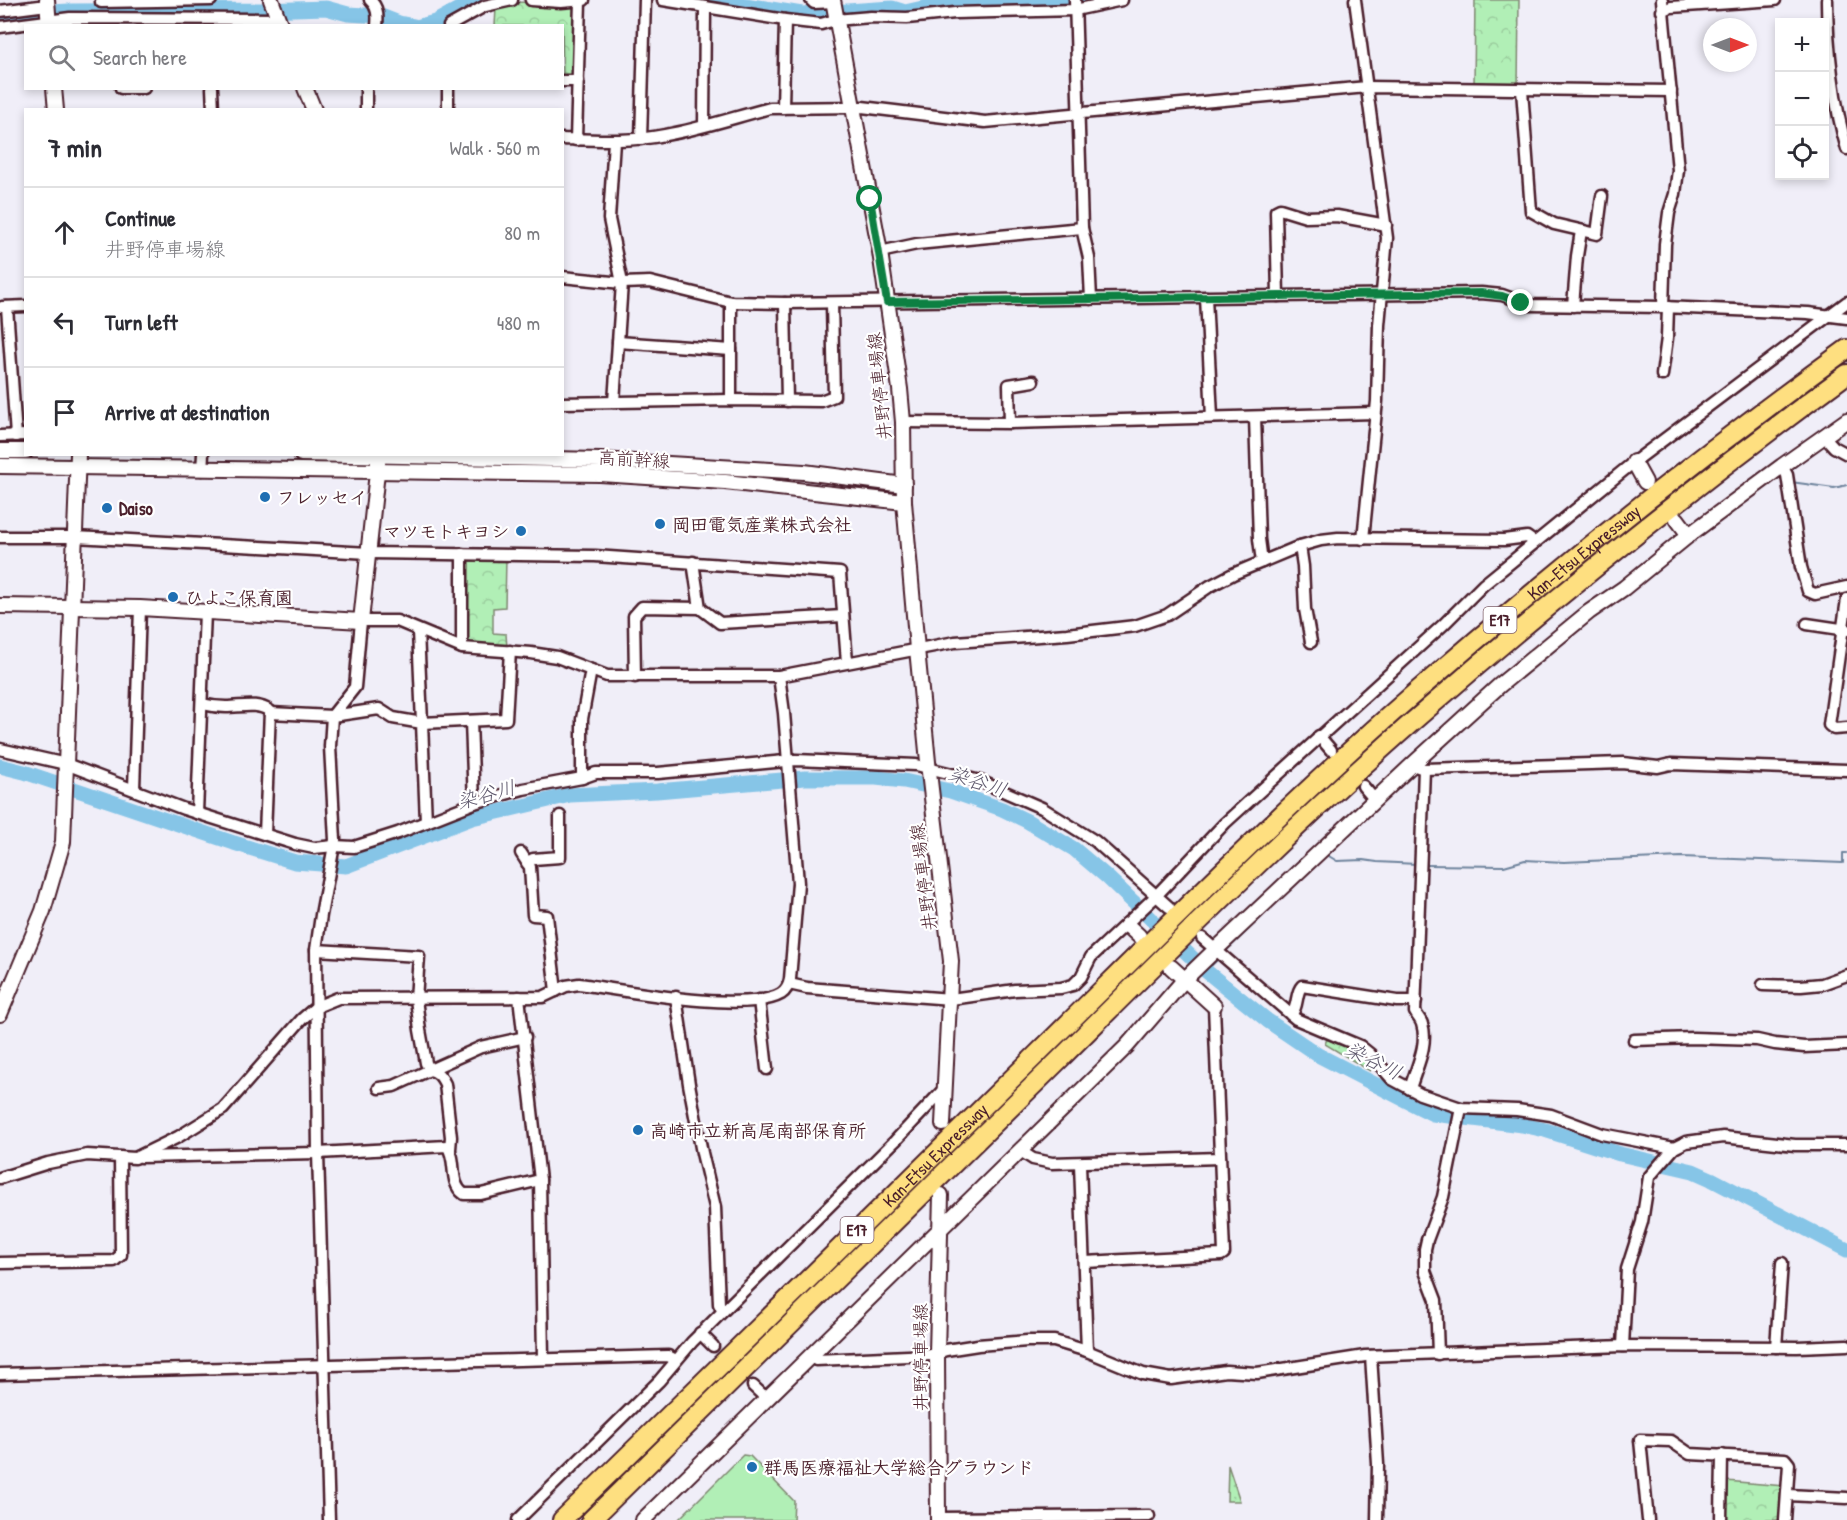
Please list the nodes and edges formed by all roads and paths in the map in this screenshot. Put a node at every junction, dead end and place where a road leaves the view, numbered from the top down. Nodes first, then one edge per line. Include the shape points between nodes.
1 (101, 0) edge
2 (211, 0) edge
3 (370, 0) edge
4 (512, 0) edge
5 (531, 0) edge
6 (645, 0) edge
7 (663, 0) edge
8 (810, 0) edge
9 (1122, 0) edge
10 (1355, 0) edge
11 (1775, 0) edge
12 (1827, 0) edge
13 (582, 1) edge
14 (833, 1) edge
15 (47, 2) edge
16 (1075, 5) edge
17 (1662, 5) edge
18 (705, 8) junction
19 (0, 11) edge
20 (276, 13) edge
21 (785, 20) junction
22 (835, 20) junction
23 (113, 22) edge
24 (210, 22) edge
25 (49, 23) edge
26 (377, 24) edge
27 (452, 24) edge
28 (24, 25) edge
29 (0, 27) edge
30 (564, 81) edge
31 (578, 81) junction
32 (1367, 87) junction
33 (54, 90) edge
34 (212, 90) edge
35 (306, 90) edge
36 (366, 90) edge
37 (448, 90) edge
38 (1522, 90) junction
39 (1671, 91) junction
40 (852, 107) junction
41 (56, 108) edge
42 (213, 108) edge
43 (313, 108) edge
44 (366, 108) edge
45 (448, 108) edge
46 (783, 108) junction
47 (1078, 113) junction
48 (704, 125) junction
49 (564, 139) edge
50 (641, 139) junction
51 (576, 140) junction
52 (614, 141) junction
53 (1847, 149) edge
54 (1602, 196) dead end
55 (1386, 225) junction
56 (1082, 228) junction
57 (1581, 231) junction
58 (880, 252) junction
59 (564, 276) edge
60 (622, 283) junction
61 (1383, 293) junction
62 (1278, 296) junction
63 (1206, 297) junction
64 (1091, 298) junction
65 (731, 302) junction
66 (887, 302) junction
67 (1847, 302) edge
68 (785, 303) junction
69 (832, 304) junction
70 (24, 306) edge
71 (1574, 306) junction
72 (3, 307) edge
73 (1665, 307) junction
74 (1828, 315) junction
75 (1847, 318) edge
76 (618, 342) junction
77 (1847, 349) edge
78 (731, 350) junction
79 (5, 372) edge
80 (1847, 374) edge
81 (1662, 375) dead end
82 (1033, 381) dead end
83 (731, 400) junction
84 (787, 401) junction
85 (614, 402) junction
86 (564, 403) edge
87 (1375, 413) junction
88 (1212, 417) junction
89 (1256, 417) junction
90 (1847, 420) edge
91 (903, 422) junction
92 (1010, 423) junction
93 (21, 435) edge
94 (1824, 435) junction
95 (0, 436) edge
96 (0, 451) edge
97 (24, 451) edge
98 (1847, 454) edge
99 (203, 456) edge
100 (378, 456) edge
101 (417, 456) edge
102 (78, 461) edge
103 (1634, 462) junction
104 (0, 466) edge
105 (1782, 466) junction
106 (202, 470) junction
107 (378, 472) junction
108 (1645, 482) dead end
109 (904, 485) junction
110 (904, 502) junction
111 (1677, 519) dead end
112 (1689, 535) junction
113 (0, 537) edge
114 (75, 537) junction
115 (1363, 539) junction
116 (1534, 542) junction
117 (1300, 546) junction
118 (369, 553) junction
119 (462, 554) junction
120 (693, 562) junction
121 (1262, 562) junction
122 (1847, 587) edge
123 (1847, 599) edge
124 (73, 606) junction
125 (0, 607) edge
126 (700, 608) junction
127 (140, 609) junction
128 (205, 612) junction
129 (843, 616) junction
130 (360, 621) junction
131 (1807, 624) dead end
132 (1844, 630) edge
133 (418, 631) junction
134 (1311, 642) dead end
135 (462, 648) junction
136 (917, 649) junction
137 (510, 651) junction
138 (847, 662) junction
139 (591, 670) junction
140 (779, 676) junction
141 (635, 677) junction
142 (202, 704) junction
143 (270, 713) junction
144 (332, 716) junction
145 (471, 721) junction
146 (422, 723) junction
147 (1847, 728) edge
148 (1319, 736) junction
149 (0, 749) edge
150 (1331, 750) dead end
151 (788, 762) junction
152 (66, 766) junction
153 (1418, 767) junction
154 (928, 770) junction
155 (1847, 770) edge
156 (582, 778) junction
157 (1363, 786) dead end
158 (134, 789) junction
159 (1375, 800) junction
160 (474, 803) junction
161 (196, 813) junction
162 (560, 816) dead end
163 (426, 822) junction
164 (265, 834) junction
165 (334, 846) junction
166 (1156, 897) junction
167 (1172, 913) junction
168 (1129, 923) junction
169 (1196, 935) junction
170 (1145, 938) junction
171 (316, 950) junction
172 (1214, 951) junction
173 (1169, 961) junction
174 (1847, 975) edge
175 (1186, 978) junction
176 (789, 984) junction
177 (1763, 985) dead end
178 (556, 991) junction
179 (416, 997) junction
180 (519, 997) junction
181 (676, 997) junction
182 (951, 999) junction
183 (759, 1000) junction
184 (1416, 1001) junction
185 (1214, 1006) joint
186 (316, 1007) junction
187 (0, 1014) edge
188 (1291, 1015) junction
189 (525, 1037) junction
190 (1634, 1040) dead end
191 (1847, 1045) edge
192 (767, 1069) dead end
193 (430, 1070) junction
194 (379, 1088) dead end
195 (945, 1088) junction
196 (1410, 1089) junction
197 (1461, 1109) junction
198 (918, 1116) junction
199 (943, 1117) joint
200 (1847, 1144) edge
201 (1674, 1148) junction
202 (450, 1149) junction
203 (1019, 1150) junction
204 (318, 1153) junction
205 (120, 1157) junction
206 (135, 1158) junction
207 (1220, 1158) junction
208 (1080, 1164) junction
209 (0, 1178) edge
210 (540, 1180) junction
211 (941, 1195) dead end
212 (939, 1230) junction
213 (1085, 1262) junction
214 (0, 1263) edge
215 (1782, 1263) dead end
216 (722, 1310) junction
217 (700, 1333) junction
218 (1847, 1345) edge
219 (713, 1346) tunnel mouth
220 (1623, 1346) junction
221 (1776, 1347) junction
222 (1088, 1351) junction
223 (937, 1353) junction
224 (1438, 1354) junction
225 (1371, 1356) junction
226 (543, 1358) junction
227 (810, 1358) junction
228 (676, 1360) junction
229 (326, 1366) junction
230 (0, 1374) edge
231 (753, 1386) tunnel mouth
232 (767, 1399) junction
233 (1722, 1455) junction
234 (1788, 1495) junction
235 (1847, 1498) edge
236 (1149, 1515) dead end
237 (938, 1519) edge
238 (329, 1520) edge
239 (518, 1520) edge
240 (562, 1520) edge
241 (591, 1520) edge
242 (644, 1520) edge
243 (1377, 1520) edge
244 (1648, 1520) edge
245 (1721, 1520) edge
246 (1785, 1520) edge

1 - 2 street
3 - 26 street via 375,4
4 - 27 street via 485,6
5 - 13 street
6 - 50 street
7 - 18 street
8 - 14 street
9 - 16 street
10 - 32 street
11 - 17 street
12 - 53 street via 1838,108
13 - 31 street
14 - 22 street, 井野停車場線
15 - 19 street
15 - 25 street
16 - 22 street
16 - 47 street
17 - 39 street
18 - 21 street
18 - 48 street
20 - 24 street
21 - 22 street via 821,24
21 - 46 street
22 - 40 street, 井野停車場線
23 - 24 street
23 - 25 street via 70,18
28 - 29 street
30 - 31 street
31 - 51 street
32 - 38 street
32 - 47 street
32 - 55 street
33 - 41 street
34 - 42 street
35 - 43 street
36 - 44 street
37 - 45 street
38 - 39 street
38 - 57 street via 1530,210 1554,224
39 - 73 street via 1678,178 1665,244
40 - 46 street
40 - 47 street via 985,122
40 - 58 street, 井野停車場線
46 - 48 street
47 - 56 street
48 - 50 street
49 - 51 street
50 - 52 street
51 - 52 street
52 - 60 street via 609,219
54 - 57 street via 1599,232
55 - 61 street
55 - 62 street via 1276,211
56 - 58 street via 917,244
56 - 64 street via 1089,258
57 - 71 street
58 - 66 street, 井野停車場線
59 - 60 street
60 - 65 street via 650,282
60 - 76 street
61 - 62 street
61 - 71 street via 1492,294 1530,305
61 - 87 street
62 - 63 street
63 - 64 street
63 - 88 street
64 - 66 street
65 - 68 street
65 - 78 street
66 - 69 street
66 - 91 street, 井野停車場線
67 - 74 street
68 - 69 street
68 - 84 street
69 - 84 street via 834,396 821,401
70 - 72 street
71 - 73 street
72 - 79 street
73 - 74 street
73 - 81 street via 1667,338
74 - 75 street
74 - 103 street
76 - 78 street
76 - 85 street
77 - 167 highway, Kan-Etsu Expressway / E17 via 1639,505 1532,592 1413,694
78 - 83 street
79 - 93 street
80 - 169 highway, Kan-Etsu Expressway / E17 via 1661,514 1423,712 1294,831
82 - 92 street via 1009,385
83 - 84 street
83 - 85 street
85 - 86 street
87 - 89 street
87 - 115 street
88 - 89 street
88 - 92 street
89 - 121 street via 1258,539
90 - 94 street
91 - 92 street
91 - 109 street, 井野停車場線
93 - 95 street
94 - 98 street
94 - 105 street
96 - 97 street
99 - 106 street
100 - 107 street
101 - 109 street, 高前幹線 via 613,461 804,472
102 - 104 street, 高前幹線
102 - 106 street, 高前幹線
102 - 114 street
103 - 108 street
103 - 116 street
105 - 112 street
105 - 122 street via 1787,475 1808,591 1815,594
106 - 107 street, 高前幹線
107 - 110 street, 高前幹線 via 600,474 725,482
107 - 118 street
109 - 110 street, 井野停車場線
110 - 136 street, 井野停車場線
111 - 112 street
112 - 153 street via 1500,685
113 - 114 street
114 - 118 street
114 - 124 street
115 - 116 street via 1527,537
115 - 117 street via 1338,538
116 - 148 street
117 - 121 street
117 - 134 street
118 - 119 street
118 - 130 street
119 - 120 street
119 - 135 street
120 - 126 street
120 - 129 street via 840,573
121 - 136 street via 1219,581 1167,615 1144,623
123 - 132 street
124 - 125 street
124 - 127 street
124 - 152 street
126 - 129 street via 720,623
126 - 141 street via 642,607 634,616
127 - 128 street
127 - 158 street
128 - 130 street
128 - 142 street
129 - 138 street
130 - 133 street via 397,621
130 - 144 street via 355,687
131 - 132 street
132 - 147 street via 1829,725 1834,729
133 - 135 street
133 - 146 street
135 - 137 street
136 - 138 street
136 - 154 street, 井野停車場線
137 - 139 street via 557,657
137 - 145 street via 506,719
138 - 140 street
139 - 141 street via 607,676
139 - 156 street via 582,719
140 - 141 street
140 - 151 street
142 - 143 street via 253,705
142 - 161 street
143 - 144 street
143 - 164 street
144 - 146 street via 379,710 393,718
144 - 165 street
145 - 146 street
145 - 160 street
146 - 163 street
148 - 150 street
148 - 166 street via 1225,823
149 - 152 street
151 - 154 street via 893,762
151 - 156 street via 658,773 596,773
151 - 176 street via 798,883
152 - 158 street
152 - 187 street via 63,842 43,911
153 - 155 street via 1623,763
153 - 159 street
153 - 184 street
154 - 166 street via 980,781 1042,808 1095,842
154 - 182 street, 井野停車場線 via 951,961
156 - 160 street
157 - 159 street
158 - 161 street
159 - 172 street
160 - 163 street
161 - 164 street
162 - 178 street via 560,858 524,858 530,867 533,915 547,916
163 - 165 street via 354,847
164 - 165 street via 314,848
165 - 171 street
166 - 167 street
166 - 168 street
167 - 170 highway, E17
168 - 170 street
168 - 182 street via 1091,957 1079,980 1070,986
169 - 172 street
169 - 173 highway, E17
170 - 240 highway, Kan-Etsu Expressway / E17
171 - 179 street via 419,956
171 - 186 street
172 - 175 street
172 - 188 street
173 - 175 street
173 - 241 highway, Kan-Etsu Expressway / E17
174 - 177 street via 1821,984
175 - 185 street
175 - 203 street via 1127,1046
176 - 182 street
176 - 183 street via 779,995
178 - 180 street via 543,997
178 - 181 street via 579,984
179 - 180 street
179 - 186 street via 338,998
179 - 193 street
180 - 189 street
181 - 183 street via 720,1002
181 - 216 street via 689,1084 715,1207
182 - 195 street, 井野停車場線
183 - 192 street
184 - 188 street via 1302,986
184 - 196 street via 1415,1012 1424,1036
185 - 207 street
186 - 204 street
186 - 206 street via 223,1109
188 - 196 street via 1360,1046 1392,1079
189 - 193 street via 481,1047
189 - 210 street
190 - 191 street via 1694,1038 1757,1040 1804,1047
193 - 194 street via 394,1086
193 - 202 street via 442,1076 445,1084
195 - 198 street
195 - 199 street, 井野停車場線
196 - 197 street
197 - 201 street via 1534,1111 1611,1137
197 - 224 street via 1443,1197 1427,1240 1425,1258 1426,1277 1436,1300
198 - 199 street via 932,1111
198 - 216 street
200 - 201 street via 1795,1145 1723,1137 1686,1142
201 - 220 street via 1649,1177 1642,1222 1627,1269
202 - 204 street via 447,1146
202 - 210 street via 455,1185 464,1194 481,1194
203 - 208 street via 1042,1162
203 - 212 street
204 - 206 street
204 - 229 street
205 - 206 street
205 - 209 street via 87,1155
205 - 214 street via 121,1255 114,1261
207 - 208 street
207 - 213 street via 1223,1254
208 - 213 street
210 - 226 street
211 - 212 street, 井野停車場線
212 - 223 street, 井野停車場線
212 - 227 street
213 - 222 street
215 - 221 street
216 - 217 street
217 - 219 street
217 - 228 street
218 - 221 street
220 - 221 street
220 - 224 street
222 - 223 street via 1054,1341 1027,1341
222 - 225 street via 1137,1372 1170,1378 1226,1371 1257,1373
223 - 227 street
223 - 237 street, 井野停車場線
224 - 225 street
225 - 243 street via 1378,1464
226 - 228 street via 668,1356
226 - 229 street
227 - 232 street
228 - 239 street
229 - 230 street
229 - 238 street
231 - 232 street
232 - 242 street
233 - 234 street via 1785,1459
233 - 244 street via 1690,1454 1671,1441 1640,1440
233 - 245 street
234 - 235 street
234 - 246 street
236 - 237 street

